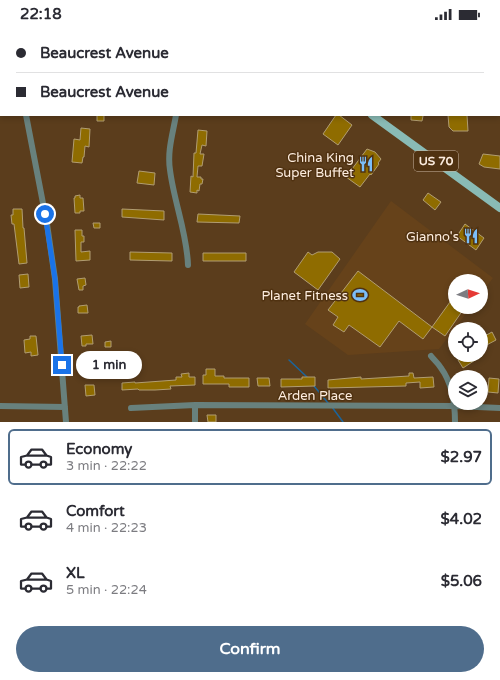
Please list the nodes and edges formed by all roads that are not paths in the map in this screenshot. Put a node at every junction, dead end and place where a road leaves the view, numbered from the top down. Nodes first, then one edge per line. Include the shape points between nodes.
1 (26, 116) edge
2 (176, 116) edge
3 (373, 116) edge
4 (500, 208) edge
5 (188, 266) dead end
6 (431, 356) dead end
7 (448, 382) edge
8 (195, 405) junction
9 (0, 406) edge
10 (448, 406) edge
11 (65, 407) junction
12 (488, 407) edge
13 (131, 408) dead end
14 (500, 408) edge
15 (455, 410) edge
16 (66, 422) edge
17 (195, 422) edge
18 (455, 422) edge

1 - 11 street via 55,279
2 - 5 street via 169,169 186,242
3 - 4 main road, US 70
6 - 7 street via 441,367
8 - 10 street, Arden Place
8 - 13 street, Arden Place
8 - 17 street
9 - 11 street
11 - 16 street
12 - 14 street, Arden Place
15 - 18 street

